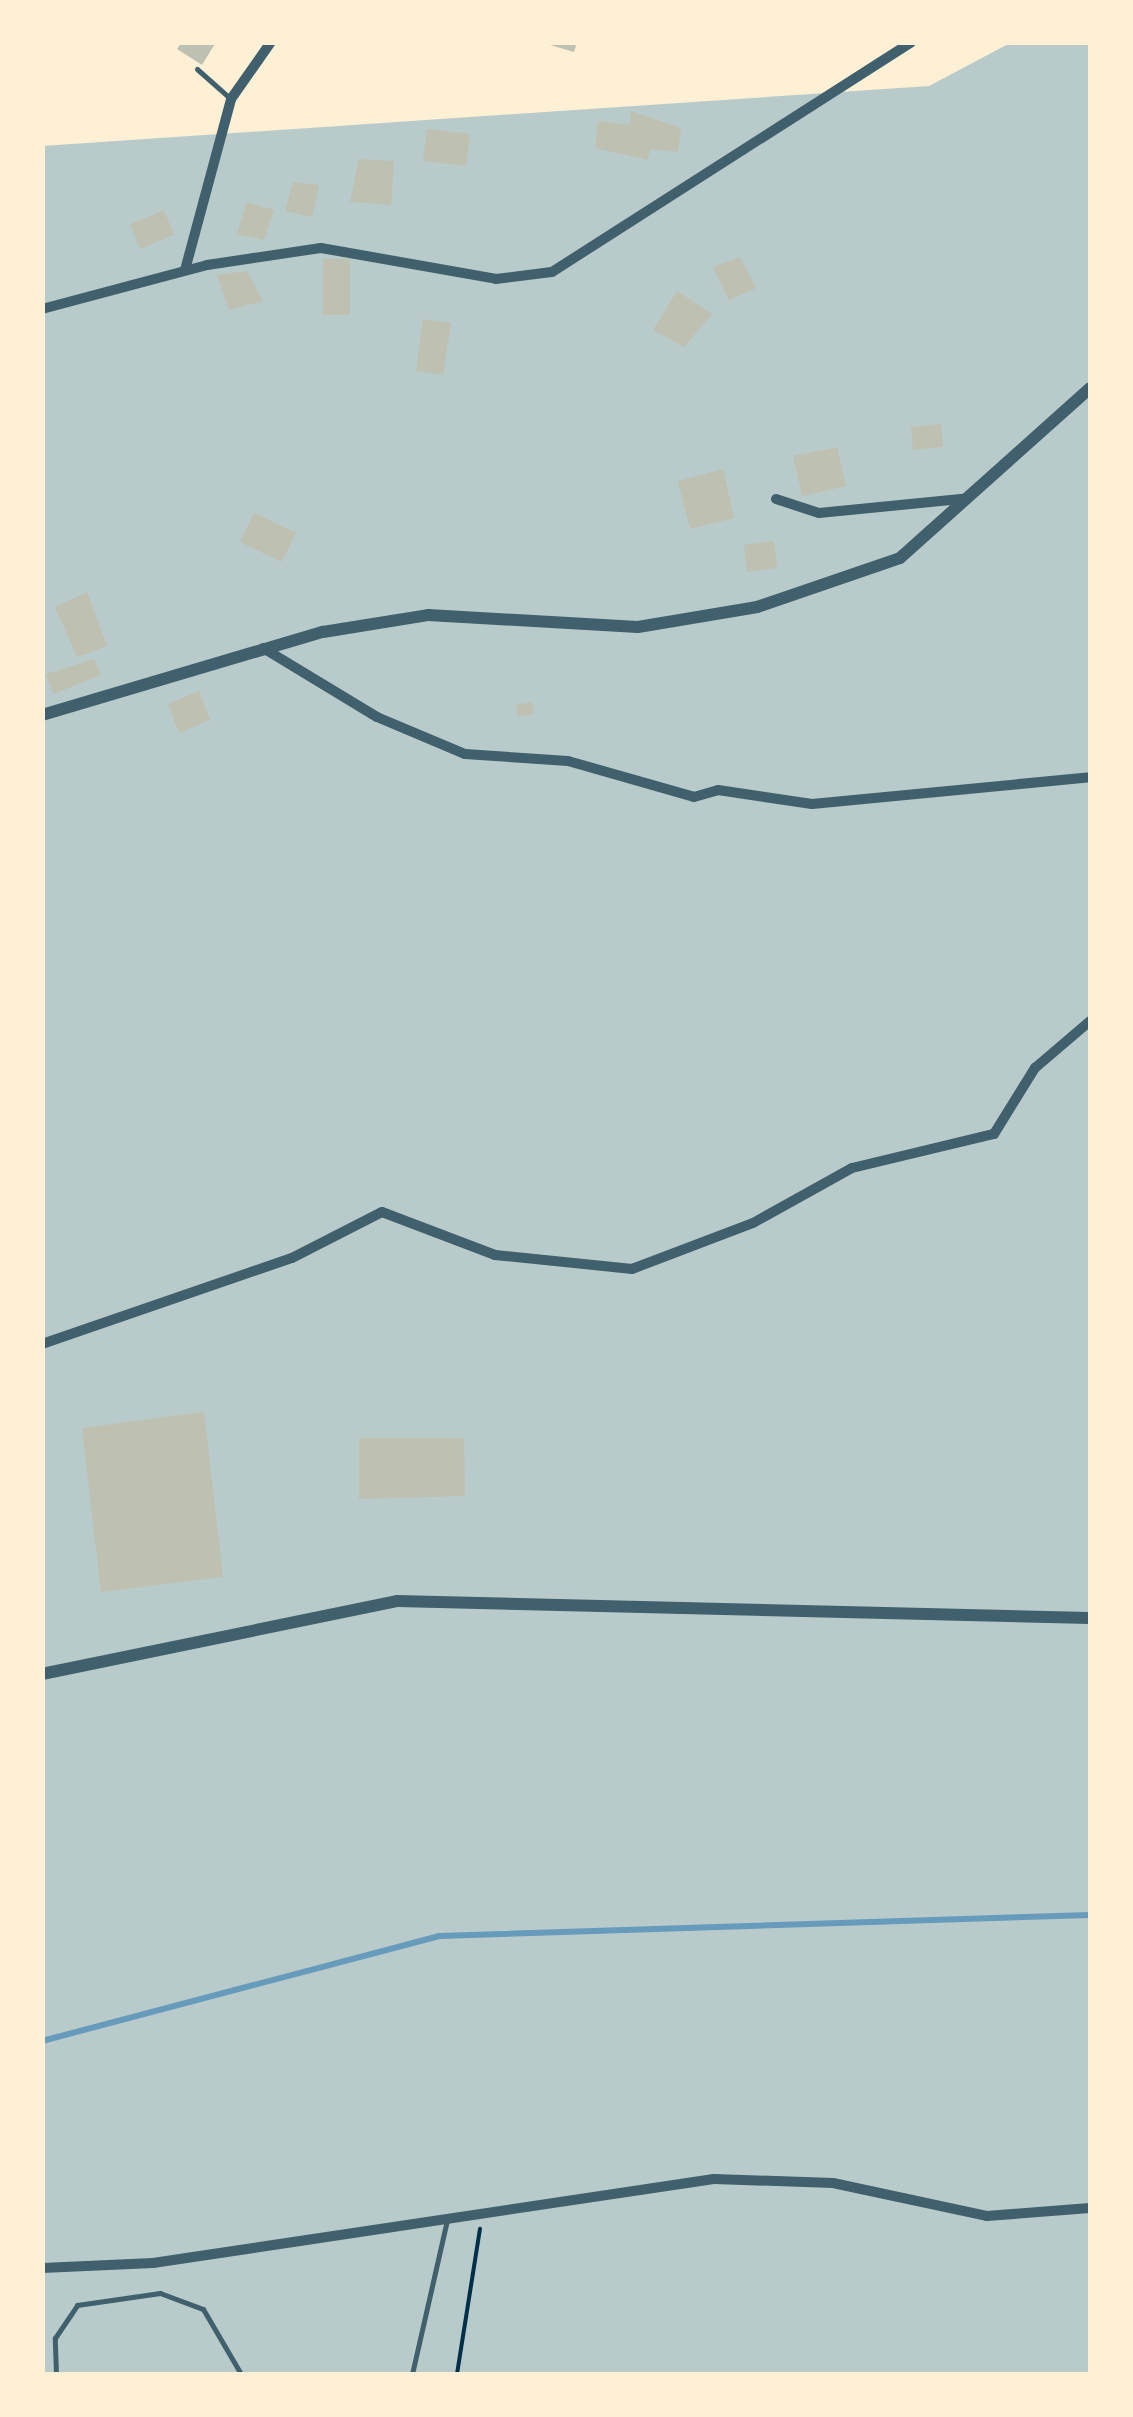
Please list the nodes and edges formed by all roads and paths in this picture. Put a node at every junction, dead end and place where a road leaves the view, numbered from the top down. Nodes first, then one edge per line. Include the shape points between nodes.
1 (271, 42) edge
2 (911, 42) edge
3 (197, 69) dead end
4 (230, 98) junction
5 (185, 270) junction
6 (42, 309) edge
7 (1090, 388) edge
8 (776, 499) dead end
9 (964, 499) junction
10 (263, 648) junction
11 (42, 715) edge
12 (1090, 777) edge
13 (1090, 1021) edge
14 (42, 1344) edge
15 (1090, 1618) edge
16 (42, 1674) edge
17 (1090, 2208) edge
18 (482, 2214) junction
19 (446, 2220) junction
20 (42, 2268) edge
21 (56, 2374) edge
22 (241, 2374) edge
23 (412, 2374) edge
24 (458, 2374) edge

1 - 4 street
2 - 5 street via 552,272 496,280 321,248
3 - 4 lane
4 - 5 street
5 - 6 street
7 - 9 street
8 - 9 street via 820,513
9 - 10 street via 900,558 712,620 583,627 428,615
10 - 11 street
10 - 12 street via 378,717 465,754 568,761 694,797 718,790 812,804
13 - 14 street via 1035,1068 994,1134 852,1168 754,1223 632,1269 495,1255 382,1212 292,1258
15 - 16 street via 397,1601
17 - 18 street via 987,2216 782,2178 666,2183
18 - 19 street
18 - 24 path
19 - 20 street via 114,2268
19 - 23 lane
21 - 22 lane via 55,2338 77,2305 160,2293 203,2309

